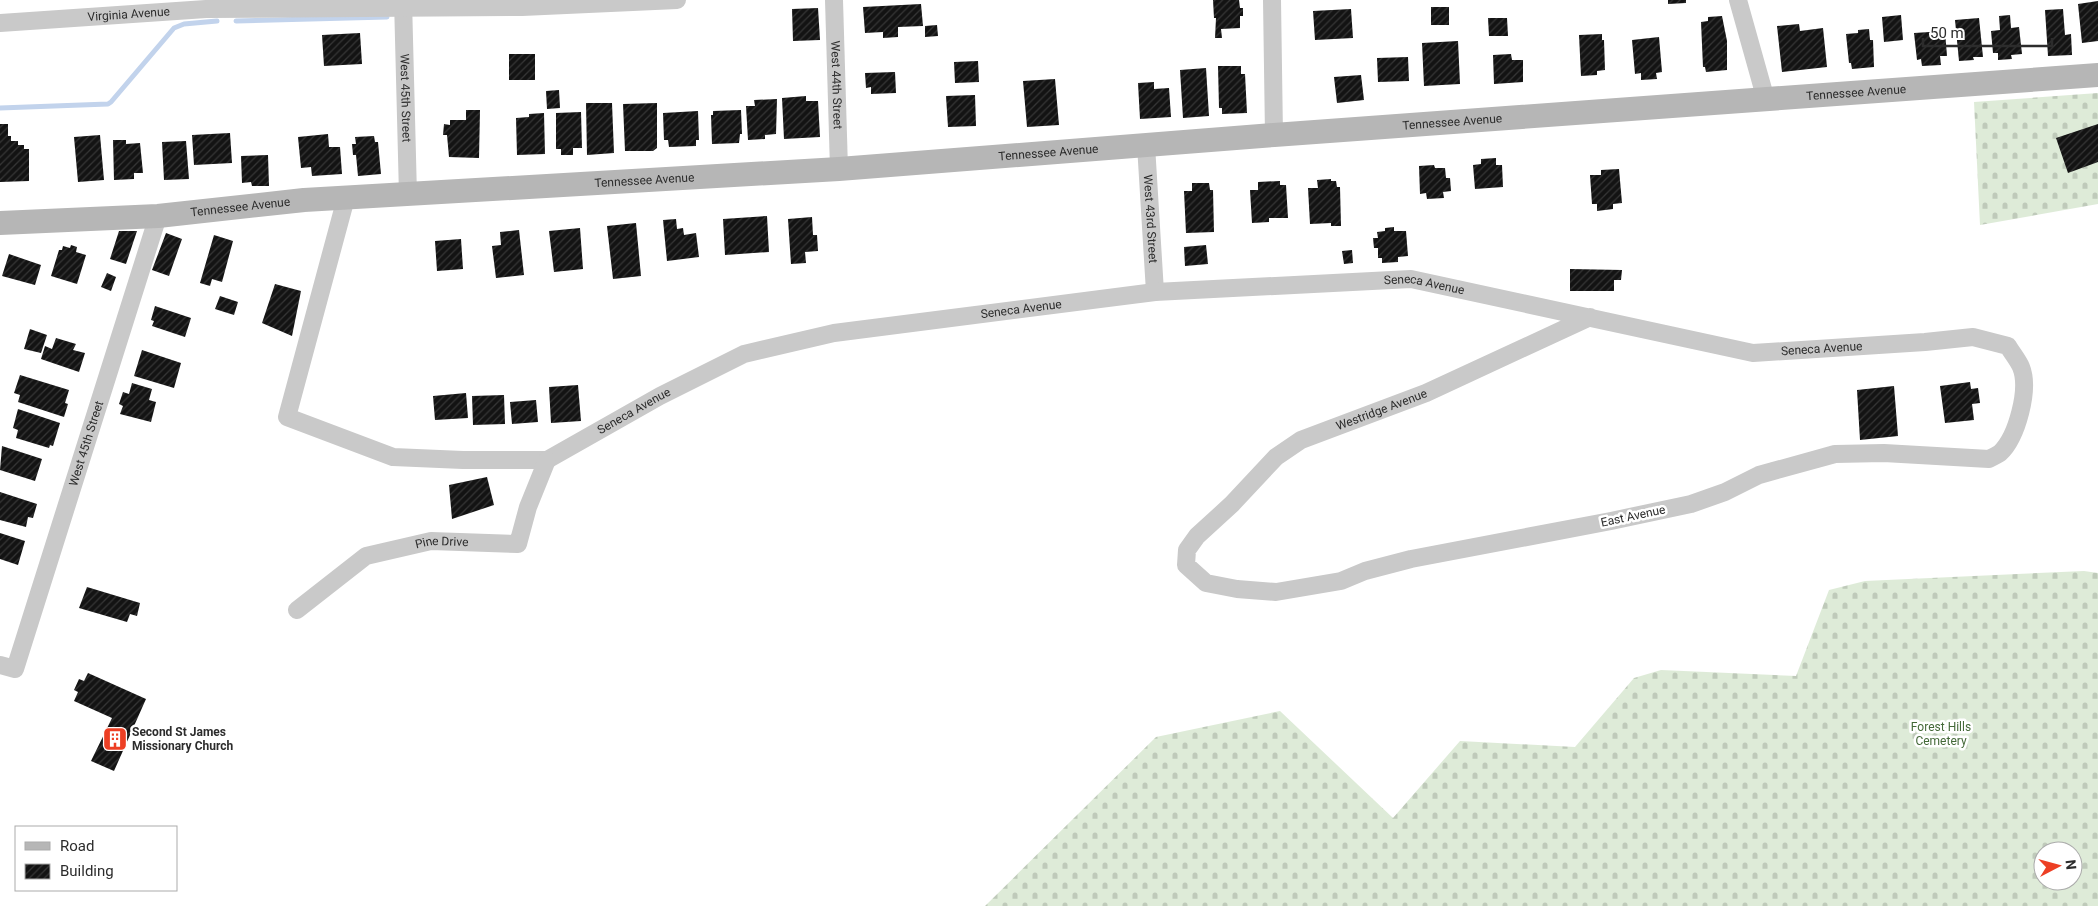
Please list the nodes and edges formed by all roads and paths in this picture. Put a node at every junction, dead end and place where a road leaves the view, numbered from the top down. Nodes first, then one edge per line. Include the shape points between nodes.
1 (677, 0) edge
2 (834, 0) edge
3 (1272, 0) edge
4 (1738, 0) edge
5 (403, 4) edge
6 (0, 23) edge
7 (2098, 76) edge
8 (1766, 100) junction
9 (1274, 135) junction
10 (1146, 145) junction
11 (839, 169) junction
12 (408, 195) junction
13 (346, 198) junction
14 (158, 216) junction
15 (0, 224) edge
16 (1155, 292) junction
17 (1590, 317) junction
18 (2008, 346) joint
19 (547, 460) junction
20 (1197, 536) joint
21 (297, 610) dead end
22 (8, 667) edge

1 - 5 street, Virginia Avenue via 522,7
2 - 11 street, West 44th Street
3 - 9 street
4 - 8 street
5 - 6 street, Virginia Avenue via 206,9
5 - 12 street, West 45th Street
7 - 8 street, Tennessee Avenue
8 - 9 street, Tennessee Avenue
9 - 10 street, Tennessee Avenue
10 - 11 street, Tennessee Avenue
10 - 16 street, West 43rd Street
11 - 12 street, Tennessee Avenue
12 - 13 street, Tennessee Avenue
13 - 14 street, Tennessee Avenue
13 - 19 street, Seneca Avenue via 287,417 394,457
14 - 15 street, Tennessee Avenue
14 - 22 street, West 45th Street
16 - 17 street, Seneca Avenue via 1412,279
16 - 19 street, Seneca Avenue via 834,333 744,354 660,396
17 - 18 street, Seneca Avenue via 1753,353 1973,337
17 - 20 street, Westridge Avenue via 1426,393 1301,440 1276,457
18 - 20 street, East Avenue via 2021,368 2020,416 2008,442 2000,453 1990,459 1884,453 1835,454 1759,475 1691,504 1411,559 1340,581 1276,592 1206,583 1186,565 1187,550
19 - 21 street, Pine Drive via 528,507 518,544 431,541 366,556

